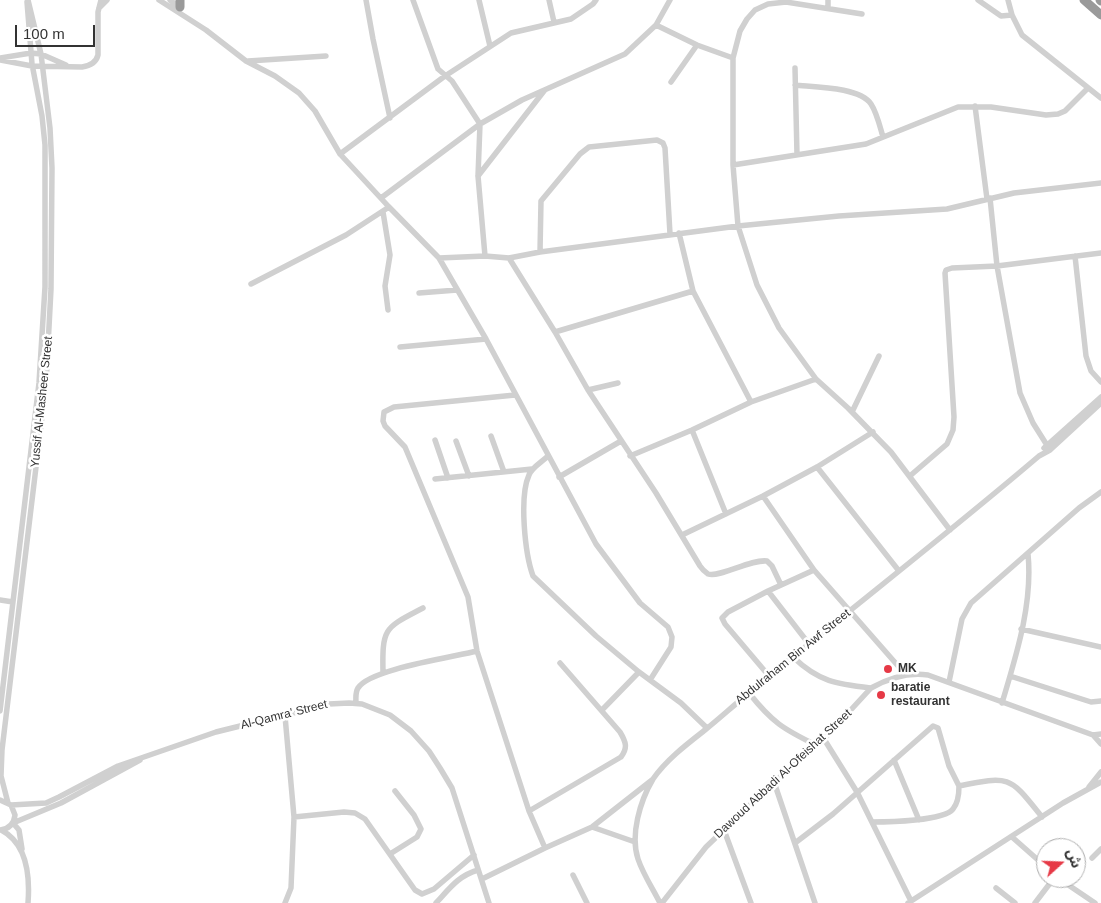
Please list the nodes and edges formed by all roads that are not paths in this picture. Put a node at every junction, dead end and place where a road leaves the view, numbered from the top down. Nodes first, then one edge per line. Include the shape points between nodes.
1 (27, 0) edge
2 (100, 0) edge
3 (107, 0) edge
4 (159, 0) edge
5 (170, 0) edge
6 (366, 0) edge
7 (413, 0) edge
8 (479, 0) edge
9 (549, 0) edge
10 (596, 0) edge
11 (670, 0) edge
12 (828, 0) edge
13 (978, 0) edge
14 (1008, 0) edge
15 (1084, 0) edge
16 (181, 7) edge
17 (99, 8) junction
18 (828, 8) junction
19 (862, 14) dead end
20 (1012, 15) junction
21 (1101, 16) edge
22 (554, 22) junction
23 (656, 25) junction
24 (697, 45) junction
25 (490, 46) junction
26 (31, 53) junction
27 (41, 54) junction
28 (326, 56) dead end
29 (733, 58) junction
30 (0, 59) edge
31 (246, 61) junction
32 (68, 65) junction
33 (32, 66) junction
34 (43, 66) junction
35 (795, 68) dead end
36 (445, 76) junction
37 (671, 82) dead end
38 (795, 84) junction
39 (1088, 88) junction
40 (546, 89) junction
41 (1101, 98) edge
42 (975, 106) junction
43 (390, 118) junction
44 (480, 124) junction
45 (883, 137) junction
46 (340, 154) junction
47 (797, 155) junction
48 (733, 165) junction
49 (478, 176) junction
50 (1101, 182) edge
51 (381, 198) junction
52 (988, 198) junction
53 (389, 207) junction
54 (383, 212) junction
55 (738, 226) junction
56 (679, 233) junction
57 (670, 234) junction
58 (540, 252) junction
59 (1101, 253) edge
60 (486, 256) junction
61 (1076, 256) junction
62 (439, 258) junction
63 (509, 258) junction
64 (997, 266) junction
65 (251, 284) dead end
66 (457, 290) junction
67 (693, 291) junction
68 (419, 293) dead end
69 (388, 310) dead end
70 (555, 332) junction
71 (486, 339) junction
72 (400, 347) dead end
73 (879, 356) dead end
74 (816, 379) junction
75 (1101, 382) edge
76 (618, 383) dead end
77 (588, 390) junction
78 (516, 395) junction
79 (1101, 397) edge
80 (751, 402) junction
81 (1101, 403) edge
82 (852, 412) junction
83 (692, 430) junction
84 (872, 432) junction
85 (491, 436) dead end
86 (435, 440) dead end
87 (456, 441) dead end
88 (621, 441) junction
89 (1046, 444) junction
90 (1050, 450) junction
91 (548, 456) junction
92 (630, 456) junction
93 (1039, 456) junction
94 (817, 467) junction
95 (532, 469) junction
96 (504, 472) junction
97 (911, 475) junction
98 (469, 476) junction
99 (559, 477) junction
100 (448, 478) junction
101 (436, 479) dead end
102 (1101, 492) edge
103 (763, 496) junction
104 (726, 514) junction
105 (950, 530) junction
106 (682, 535) junction
107 (1028, 554) junction
108 (814, 570) junction
109 (899, 571) junction
110 (781, 585) junction
111 (768, 591) junction
112 (0, 600) edge
113 (13, 602) junction
114 (423, 608) dead end
115 (849, 611) junction
116 (1021, 629) junction
117 (808, 644) junction
118 (1101, 647) edge
119 (477, 651) junction
120 (793, 657) junction
121 (560, 663) dead end
122 (383, 672) junction
123 (639, 672) junction
124 (906, 675) junction
125 (769, 676) junction
126 (1010, 676) junction
127 (2, 678) edge
128 (650, 680) junction
129 (949, 682) junction
130 (871, 688) junction
131 (749, 693) junction
132 (1101, 701) edge
133 (356, 703) junction
134 (1002, 703) junction
135 (602, 710) junction
136 (0, 711) edge
137 (285, 716) junction
138 (707, 728) junction
139 (1101, 734) edge
140 (1092, 735) junction
141 (824, 739) junction
142 (1101, 744) edge
143 (816, 745) junction
144 (144, 758) junction
145 (894, 760) junction
146 (1101, 772) edge
147 (654, 779) junction
148 (774, 782) junction
149 (1101, 782) edge
150 (959, 786) junction
151 (1087, 789) junction
152 (395, 791) dead end
153 (857, 792) junction
154 (0, 800) edge
155 (9, 804) junction
156 (528, 811) junction
157 (294, 817) junction
158 (1042, 817) junction
159 (919, 820) junction
160 (872, 822) junction
161 (13, 823) junction
162 (592, 827) junction
163 (1, 830) edge
164 (724, 830) junction
165 (1012, 836) junction
166 (635, 842) junction
167 (796, 843) junction
168 (544, 848) junction
169 (1101, 849) edge
170 (22, 851) junction
171 (390, 854) junction
172 (474, 855) junction
173 (1036, 858) edge
174 (1092, 858) dead end
175 (478, 870) junction
176 (573, 874) dead end
177 (482, 880) junction
178 (996, 888) dead end
179 (1046, 888) edge
180 (1073, 888) edge
181 (912, 900) edge
182 (28, 903) edge
183 (285, 903) edge
184 (436, 903) edge
185 (489, 903) edge
186 (586, 903) edge
187 (661, 903) edge
188 (751, 903) edge
189 (815, 903) edge
190 (922, 903) edge
191 (1015, 903) edge
192 (1035, 903) edge
193 (1096, 903) edge

1 - 26 street, Yussif Al-Masheer Street
1 - 27 street, Yussif Al-Masheer Street
2 - 17 street
3 - 17 street
4 - 16 street
5 - 16 street
6 - 43 street
7 - 36 street via 432,57
8 - 25 street
9 - 22 street
10 - 22 street via 572,19
11 - 23 street
12 - 18 street
13 - 20 street via 1001,16
14 - 20 street
15 - 21 highway
16 - 31 street
17 - 32 street via 96,60 86,66
18 - 19 street
18 - 29 street via 786,2 768,4 755,10 740,31
20 - 39 street via 1022,35
22 - 25 street via 511,34
23 - 24 street
23 - 40 street via 626,54
24 - 29 street
24 - 37 street
25 - 36 street
26 - 27 street
26 - 30 street
26 - 33 street, Yussif Al-Masheer Street
27 - 32 street
27 - 34 street, Yussif Al-Masheer Street
28 - 31 street
29 - 48 street
30 - 33 street
31 - 46 street via 299,93 321,119
32 - 34 street
33 - 34 street
33 - 113 street, Yussif Al-Masheer Street via 45,145 45,287 39,383
34 - 155 street, Yussif Al-Masheer Street via 52,168 49,346 2,750 1,776
35 - 38 street
36 - 43 street
36 - 44 street via 452,81
38 - 45 street via 864,98 871,104
38 - 47 street
39 - 41 street
39 - 42 street via 1058,114
40 - 44 street
40 - 49 street
42 - 45 street via 958,107
42 - 52 street
43 - 46 street
44 - 49 street
44 - 51 street
45 - 47 street via 866,144
46 - 51 street
47 - 48 street
48 - 55 street
49 - 60 street
50 - 52 street
51 - 53 street
52 - 55 street via 922,212
52 - 64 street
53 - 54 street
53 - 62 street
54 - 65 street
54 - 69 street via 390,255 385,286
55 - 56 street
55 - 74 street via 757,285 780,328
56 - 57 street
56 - 67 street
57 - 58 street
57 - 58 street via 663,143 657,140 589,147 541,201
58 - 63 street
59 - 61 street
60 - 62 street
60 - 63 street
61 - 64 street
61 - 75 street via 1086,356 1091,371
62 - 66 street
63 - 70 street
64 - 89 street via 1020,393
64 - 97 street via 946,270 953,430 947,444
66 - 68 street
66 - 71 street
67 - 70 street
67 - 80 street
70 - 77 street
71 - 72 street
71 - 78 street
73 - 82 street
74 - 80 street
74 - 82 street
76 - 77 street
77 - 88 street
78 - 91 street
78 - 119 street via 394,407 383,416 386,426 405,447 468,597
79 - 89 street, Abdulraham Bin Awf Street
80 - 83 street
81 - 90 street, Abdulraham Bin Awf Street
82 - 84 street
83 - 92 street
83 - 104 street
84 - 94 street
84 - 97 street
85 - 96 street
86 - 100 street
87 - 98 street
88 - 92 street
88 - 99 street
89 - 90 street
89 - 93 street, Abdulraham Bin Awf Street
90 - 93 street, Abdulraham Bin Awf Street
91 - 95 street
91 - 99 street
92 - 106 street
93 - 105 street, Abdulraham Bin Awf Street
94 - 103 street
94 - 109 street
95 - 96 street
95 - 123 street via 525,489 524,527 534,576
96 - 98 street
97 - 105 street
98 - 100 street
99 - 128 street via 607,560 640,603 671,632 671,647
100 - 101 street
102 - 107 street
103 - 104 street
103 - 108 street
104 - 106 street
105 - 109 street, Abdulraham Bin Awf Street
106 - 110 street via 707,573 767,561
107 - 116 street via 1029,584
107 - 129 street via 967,608
108 - 110 street
108 - 115 street
109 - 115 street, Abdulraham Bin Awf Street
110 - 111 street
111 - 117 street
111 - 125 street via 722,618
112 - 113 street
113 - 127 street, Yussif Al-Masheer Street
114 - 122 street via 393,624 386,633
115 - 117 street, Abdulraham Bin Awf Street
115 - 124 street
116 - 118 street
116 - 126 street
117 - 120 street, Abdulraham Bin Awf Street
119 - 122 street
119 - 156 street
120 - 125 street, Abdulraham Bin Awf Street
120 - 130 street via 815,676
121 - 135 street
122 - 133 street via 361,684
123 - 128 street
123 - 135 street
124 - 129 street, Dawoud Abbadi Al-Ofeishat Street via 928,675
124 - 130 street, Dawoud Abbadi Al-Ofeishat Street
125 - 131 street, Abdulraham Bin Awf Street
126 - 132 street via 1091,702
126 - 134 street
127 - 136 street, Yussif Al-Masheer Street
128 - 138 street
129 - 134 street, Dawoud Abbadi Al-Ofeishat Street
130 - 141 street, Dawoud Abbadi Al-Ofeishat Street
131 - 138 street, Abdulraham Bin Awf Street
131 - 143 street via 777,724
133 - 137 street, Al-Qamra' Street via 329,704
133 - 172 street, Al-Qamra' Street via 390,716 411,731 429,751 452,788
134 - 140 street, Dawoud Abbadi Al-Ofeishat Street
135 - 156 street via 625,740 625,751 621,757
137 - 144 street, Al-Qamra' Street via 216,732
137 - 157 street
138 - 147 street, Abdulraham Bin Awf Street via 678,752
139 - 140 street, Dawoud Abbadi Al-Ofeishat Street
140 - 142 street, Dawoud Abbadi Al-Ofeishat Street
141 - 143 street, Dawoud Abbadi Al-Ofeishat Street
141 - 153 street
143 - 148 street, Dawoud Abbadi Al-Ofeishat Street
144 - 155 street, Al-Qamra' Street via 118,766 46,803
144 - 161 street, Al-Qamra' Street via 61,803
145 - 150 street via 930,728 936,727
145 - 153 street
145 - 159 street
146 - 151 street
147 - 162 street
147 - 166 street, Abdulraham Bin Awf Street via 642,807
148 - 164 street, Dawoud Abbadi Al-Ofeishat Street
148 - 167 street
149 - 151 street
150 - 158 street via 1005,780 1012,783
150 - 159 street via 953,809
151 - 158 street
152 - 171 street via 421,829 417,837
153 - 160 street
153 - 167 street
154 - 155 street, Al-Qamra' Street
155 - 161 street, Yussif Al-Masheer Street via 15,811
156 - 168 street
157 - 171 street via 355,813 365,819
157 - 183 street via 290,888
158 - 165 street
159 - 160 street
160 - 181 street
161 - 163 street, Al-Qamra' Street
161 - 170 street via 20,830
162 - 166 street
162 - 168 street
163 - 170 street via 14,838
164 - 187 street, Dawoud Abbadi Al-Ofeishat Street via 706,847
164 - 188 street
165 - 173 street
165 - 181 street
166 - 187 street, Abdulraham Bin Awf Street via 638,862
167 - 189 street
168 - 177 street
169 - 174 street
170 - 182 street via 27,870
171 - 172 street via 422,894 434,889
172 - 175 street, Al-Qamra' Street
175 - 177 street, Al-Qamra' Street
175 - 184 street via 466,874
176 - 186 street
177 - 185 street, Al-Qamra' Street
178 - 191 street
179 - 192 street
180 - 193 street
181 - 190 street

